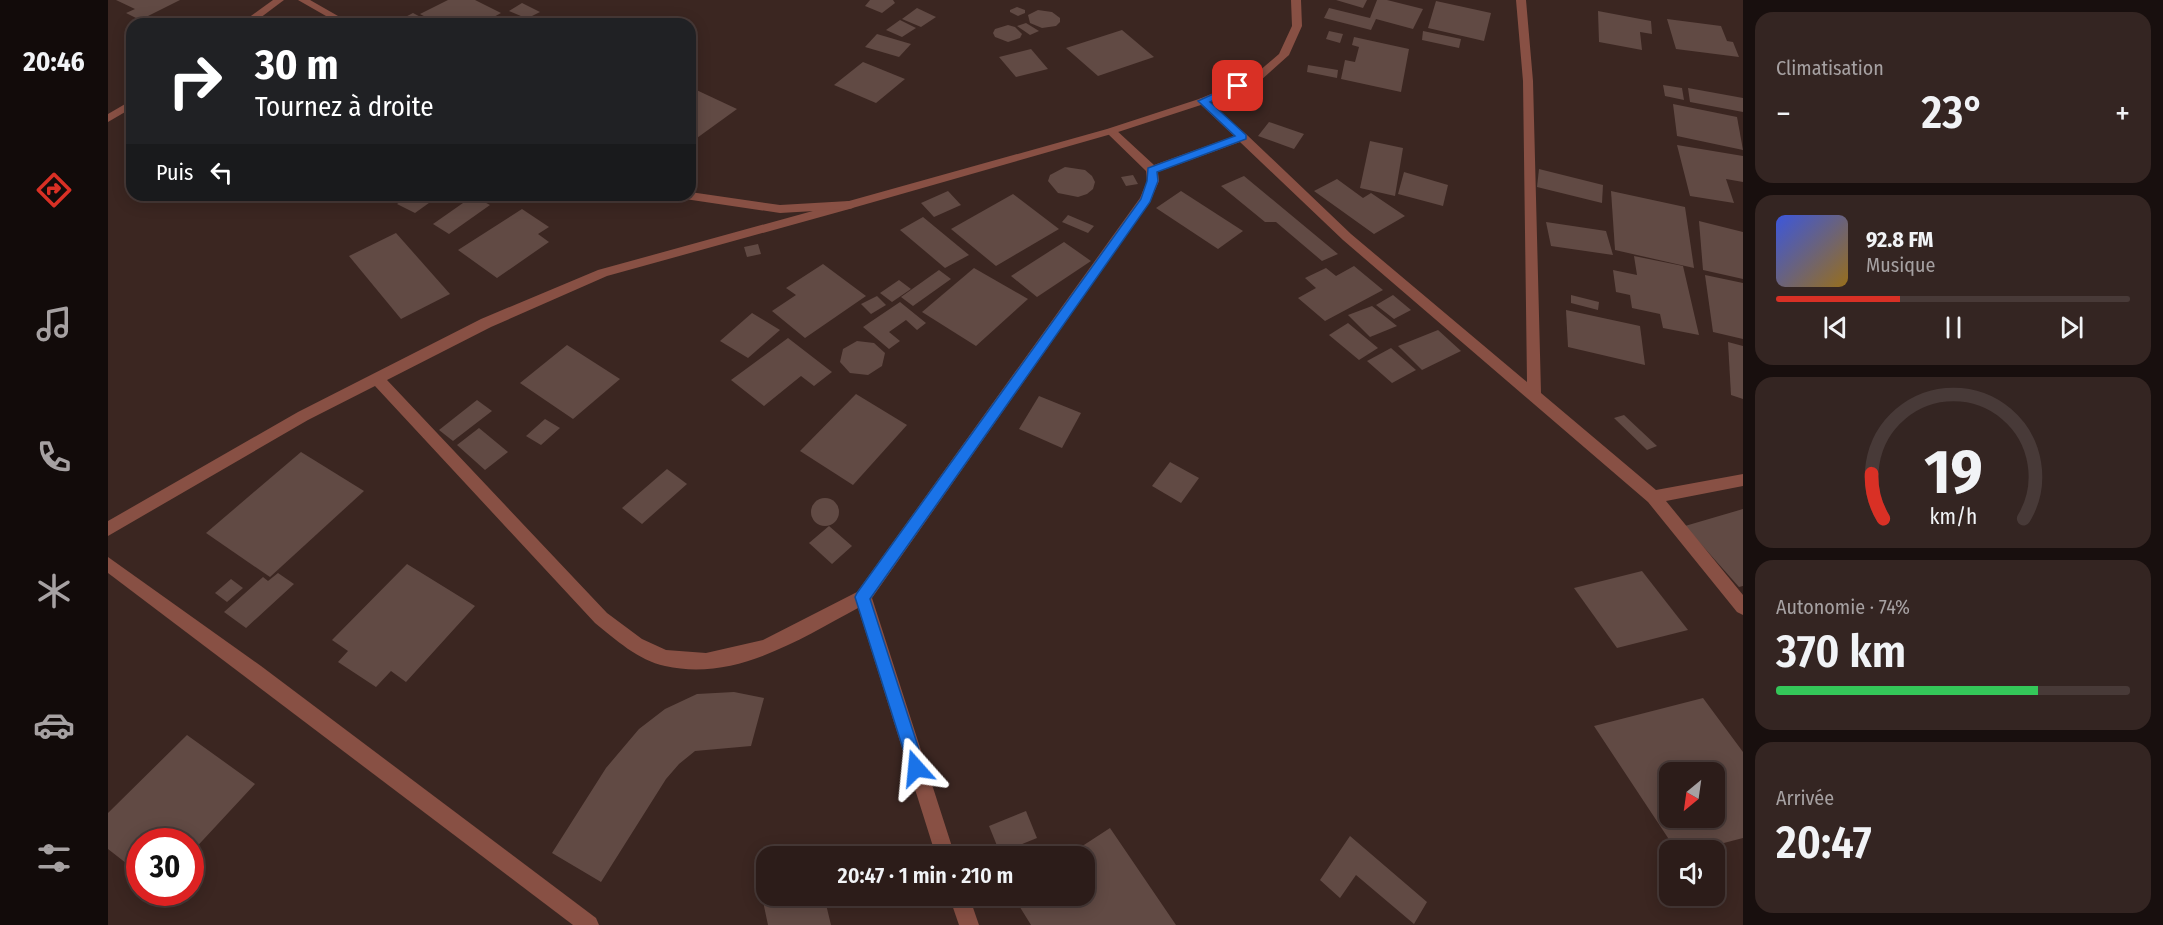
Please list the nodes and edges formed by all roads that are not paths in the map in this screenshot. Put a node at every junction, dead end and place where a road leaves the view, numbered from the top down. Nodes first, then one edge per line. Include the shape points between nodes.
1 (279, 0) edge
2 (303, 0) edge
3 (1296, 0) edge
4 (1521, 0) edge
5 (254, 18) edge
6 (336, 18) edge
7 (1203, 101) junction
8 (126, 107) edge
9 (108, 119) edge
10 (1111, 131) junction
11 (1242, 137) junction
12 (1152, 170) junction
13 (696, 197) edge
14 (849, 206) junction
15 (377, 379) junction
16 (1534, 393) junction
17 (1743, 480) edge
18 (1653, 497) junction
19 (108, 529) edge
20 (108, 564) edge
21 (862, 597) junction
22 (1743, 607) edge
23 (943, 846) edge
24 (962, 906) edge
25 (589, 925) edge
26 (969, 925) edge

1 - 5 street
2 - 6 street
3 - 7 street via 1297,26 1284,55 1256,79
4 - 16 street via 1528,81
7 - 10 street
7 - 11 street
8 - 9 street
10 - 12 street
10 - 14 street
11 - 12 street
11 - 16 street via 1347,237
12 - 21 street via 1146,199
13 - 14 street via 780,209
14 - 15 street via 603,273 486,323
15 - 19 street via 303,416
15 - 21 street via 601,618 636,645 665,658 706,661 766,648
16 - 18 street
17 - 18 street
18 - 22 street
20 - 25 street
21 - 23 street
24 - 26 street

